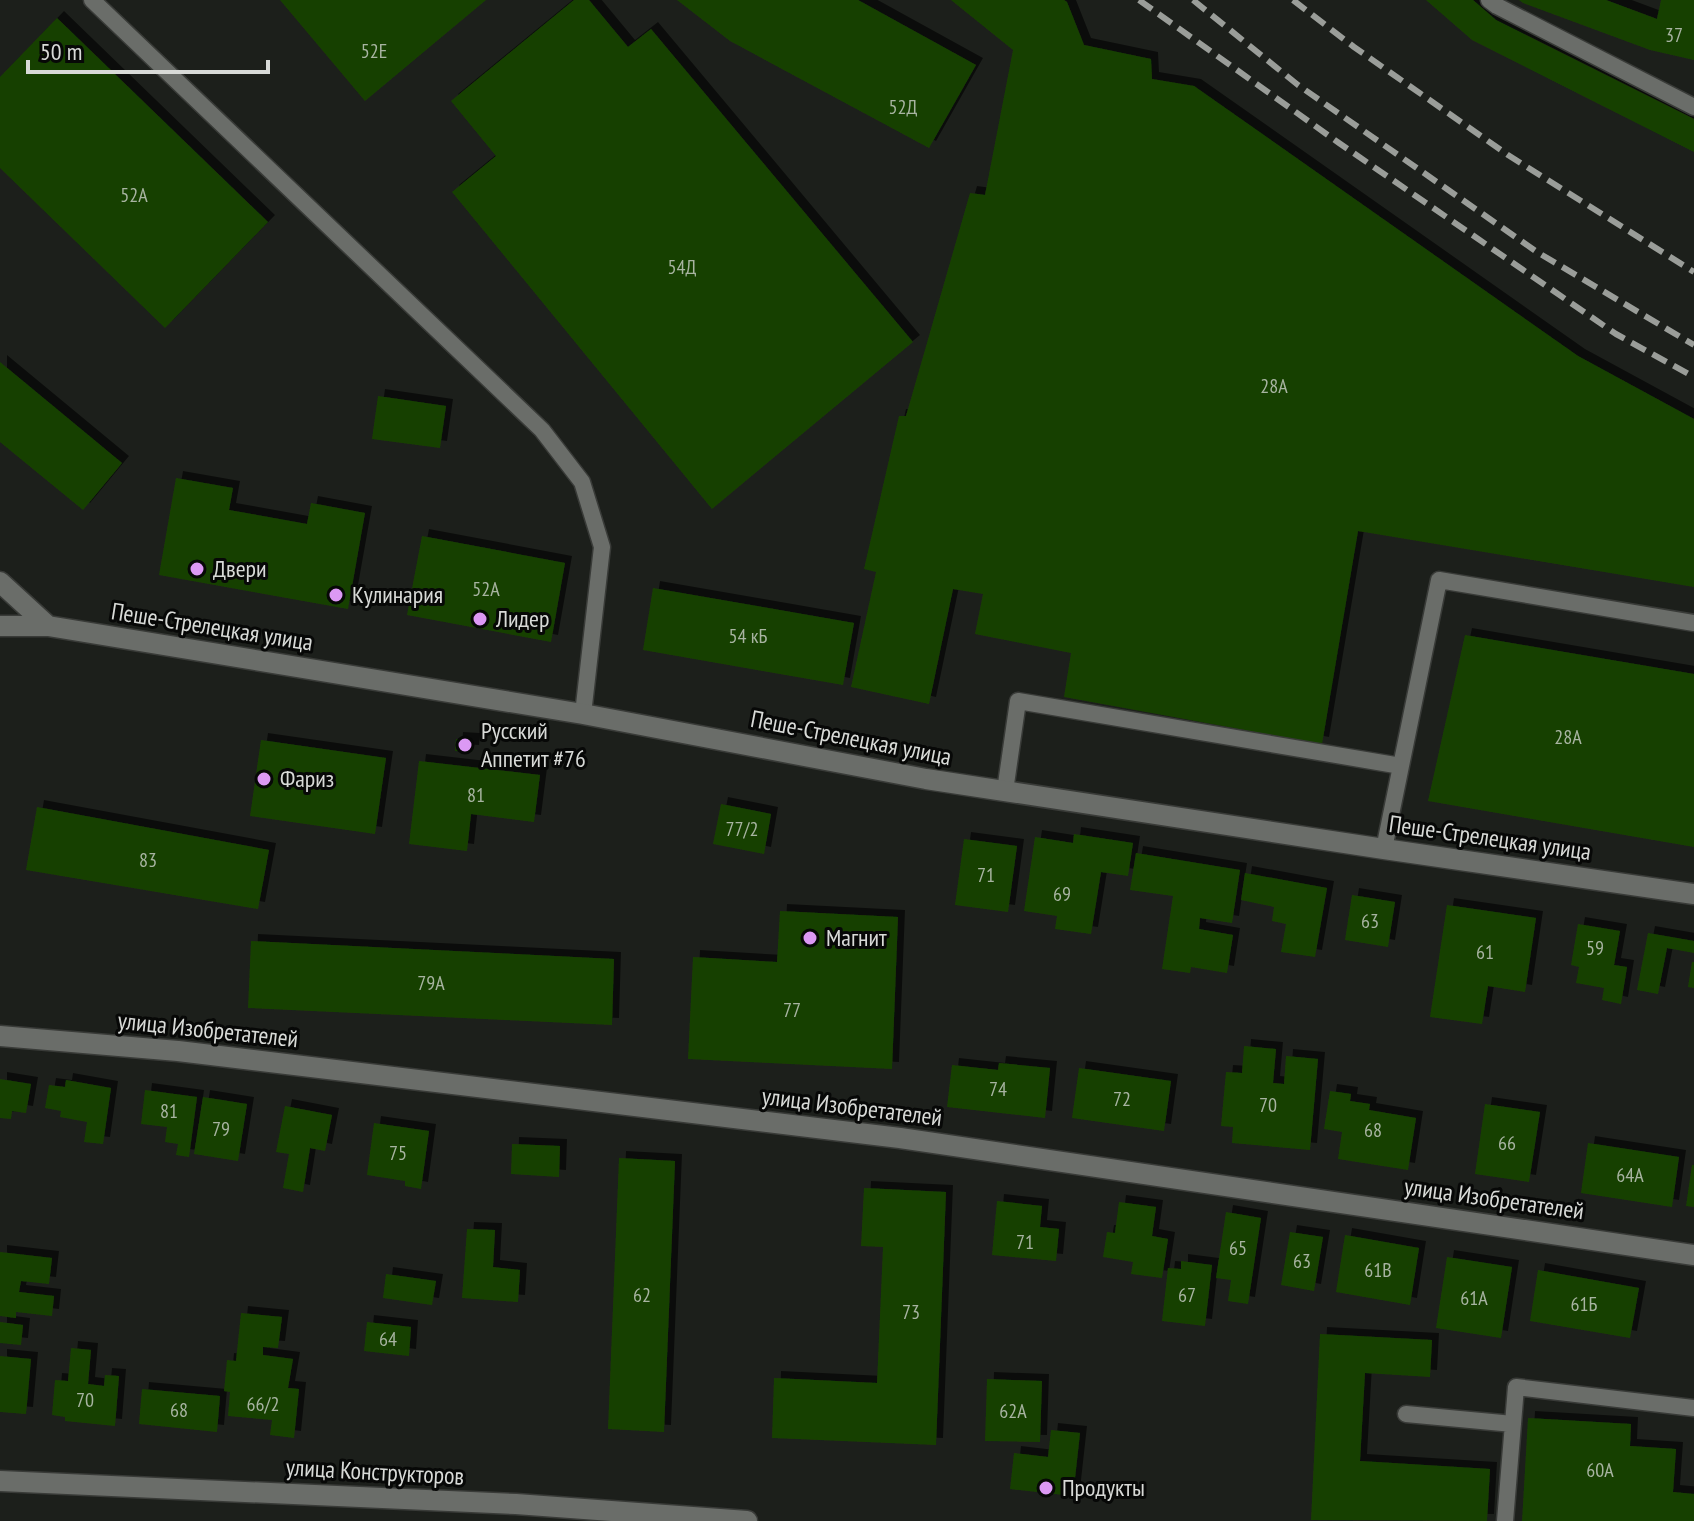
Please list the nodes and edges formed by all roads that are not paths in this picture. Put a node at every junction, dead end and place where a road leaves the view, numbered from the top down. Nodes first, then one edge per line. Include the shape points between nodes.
1 (92, 0) edge
2 (1489, 0) edge
3 (1694, 107) edge
4 (0, 582) edge
5 (1694, 623) edge
6 (0, 626) edge
7 (48, 626) junction
8 (583, 714) junction
9 (1401, 766) junction
10 (1005, 791) junction
11 (1384, 849) junction
12 (1694, 894) edge
13 (0, 1036) edge
14 (1694, 1255) edge
15 (1694, 1408) edge
16 (1406, 1414) dead end
17 (1513, 1424) junction
18 (0, 1481) edge
19 (747, 1521) edge
20 (1505, 1521) edge

1 - 8 lane via 542,430 582,482 602,547
2 - 3 lane
4 - 7 street
5 - 9 lane via 1439,580
6 - 7 street, Пеше-Стрелецкая улица
7 - 8 street, Пеше-Стрелецкая улица
8 - 10 street, Пеше-Стрелецкая улица
9 - 10 lane via 1018,701
9 - 11 lane
10 - 11 street, Пеше-Стрелецкая улица
11 - 12 street, Пеше-Стрелецкая улица
13 - 14 street, улица Изобретателей via 178,1051 900,1138
15 - 17 lane via 1516,1387
16 - 17 lane
17 - 20 lane
18 - 19 street, улица Конструкторов via 516,1504

